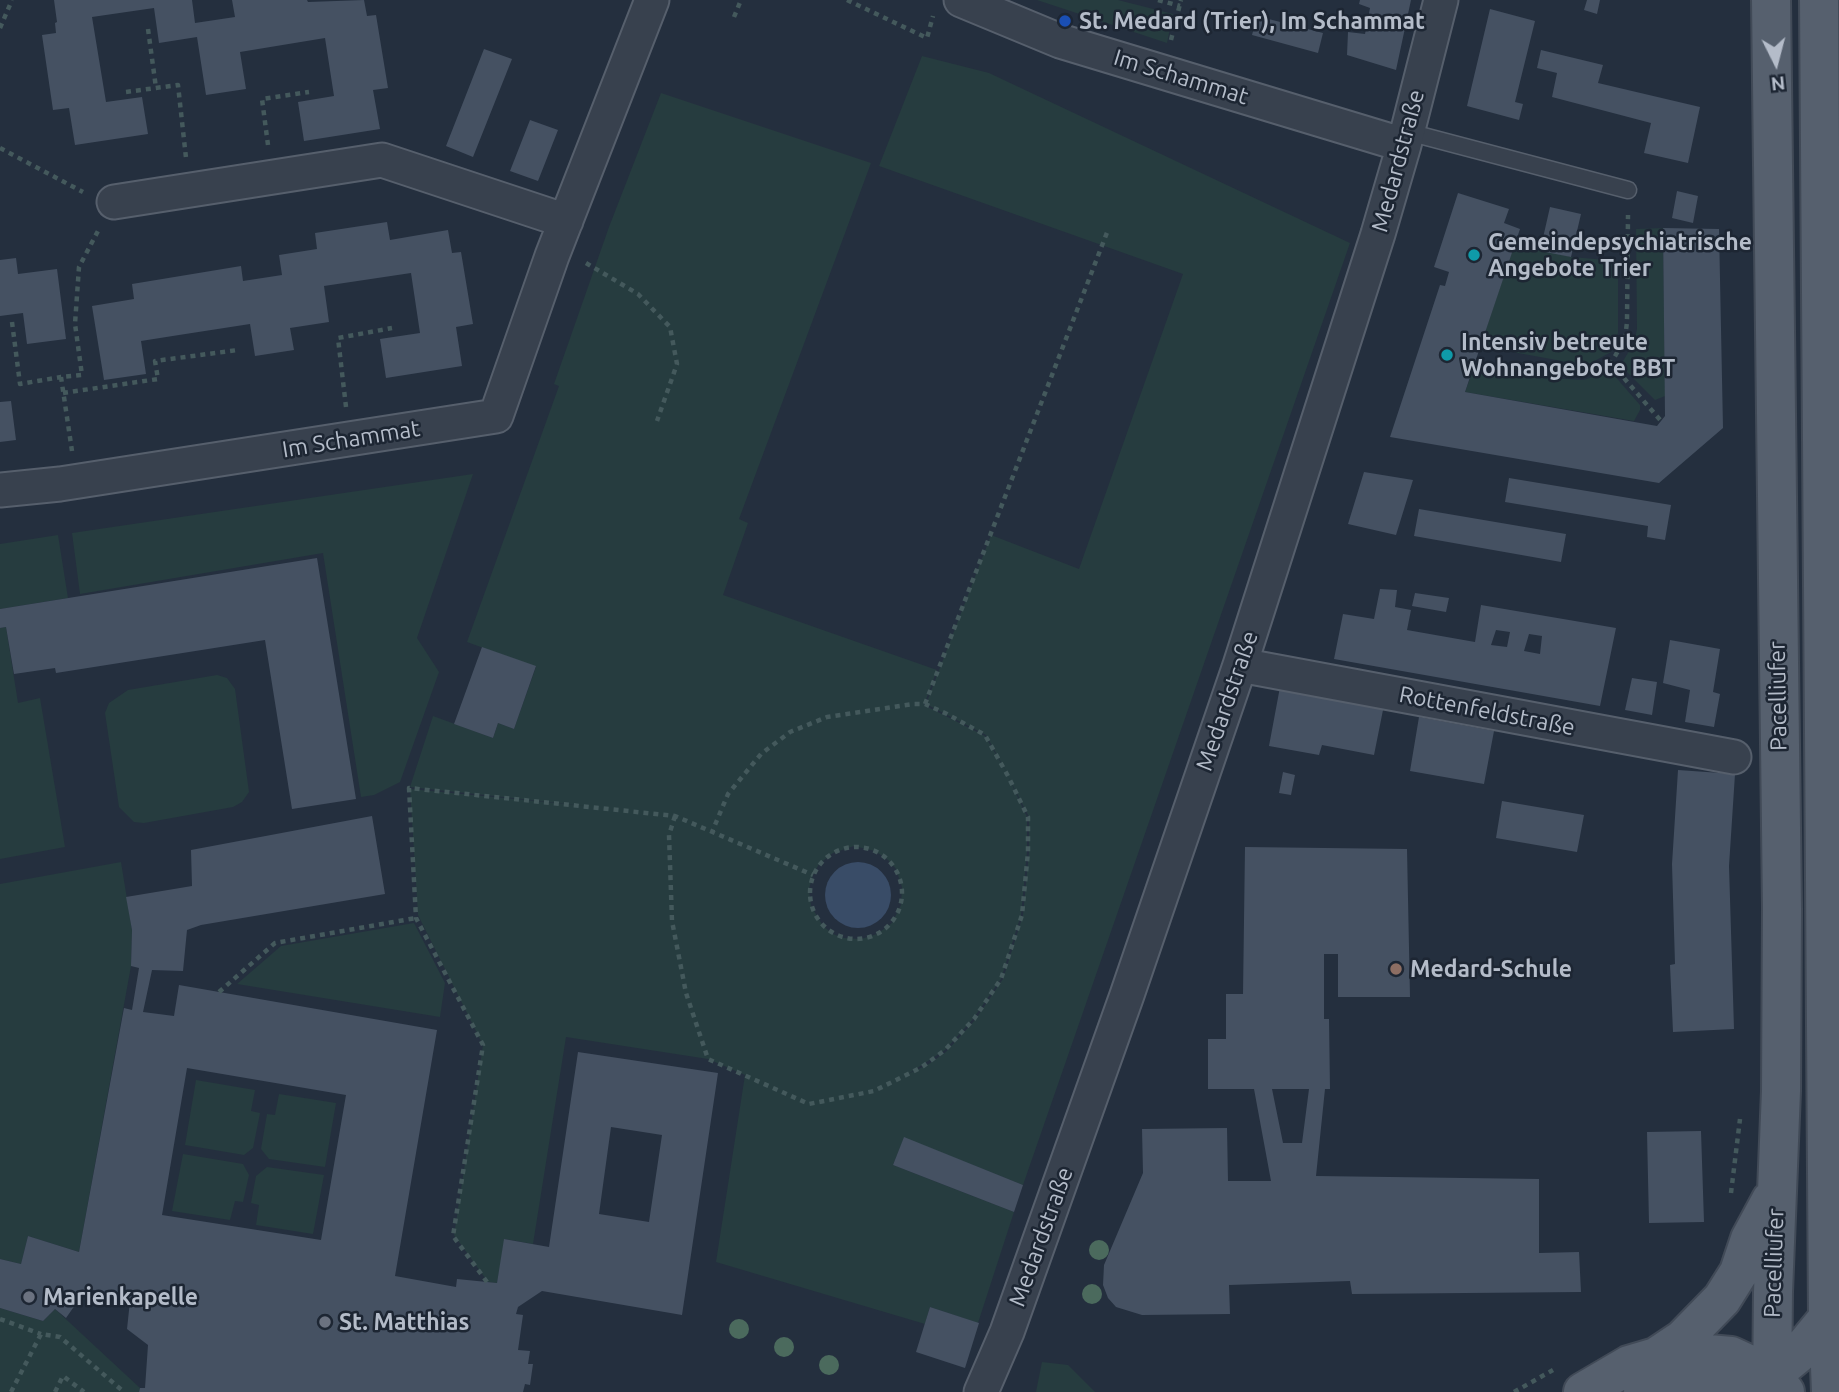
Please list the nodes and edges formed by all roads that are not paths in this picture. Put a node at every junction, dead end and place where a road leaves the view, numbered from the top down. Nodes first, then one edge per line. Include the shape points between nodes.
1 (652, 0) edge
2 (1440, 0) edge
3 (1772, 0) edge
4 (1819, 0) edge
5 (947, 7) edge
6 (1406, 138) junction
7 (1628, 190) road end
8 (114, 202) road end
9 (566, 221) junction
10 (0, 490) edge
11 (1240, 664) junction
12 (1734, 757) dead end
13 (1832, 923) edge
14 (1777, 1189) junction
15 (1828, 1318) junction
16 (1649, 1375) edge
17 (1776, 1386) edge
18 (981, 1392) edge
19 (1583, 1392) edge
20 (1831, 1392) edge

1 - 9 street, Im Schammat
2 - 6 street, Medardstraße
3 - 14 main road, Pacelliufer via 1782,909
4 - 13 main road, Pacelliufer
5 - 6 street, Im Schammat
6 - 7 lane
6 - 11 street, Medardstraße
8 - 9 street via 382,160
9 - 10 street, Im Schammat via 496,416
11 - 12 street, Rottenfeldstraße
11 - 18 street, Medardstraße via 1049,1216
13 - 15 main road, Pacelliufer
14 - 16 main road via 1722,1299
14 - 17 main road, Pacelliufer
15 - 17 main road
15 - 20 main road, Pacelliufer
16 - 17 main road via 1697,1353 1731,1356
16 - 19 main road via 1629,1364

